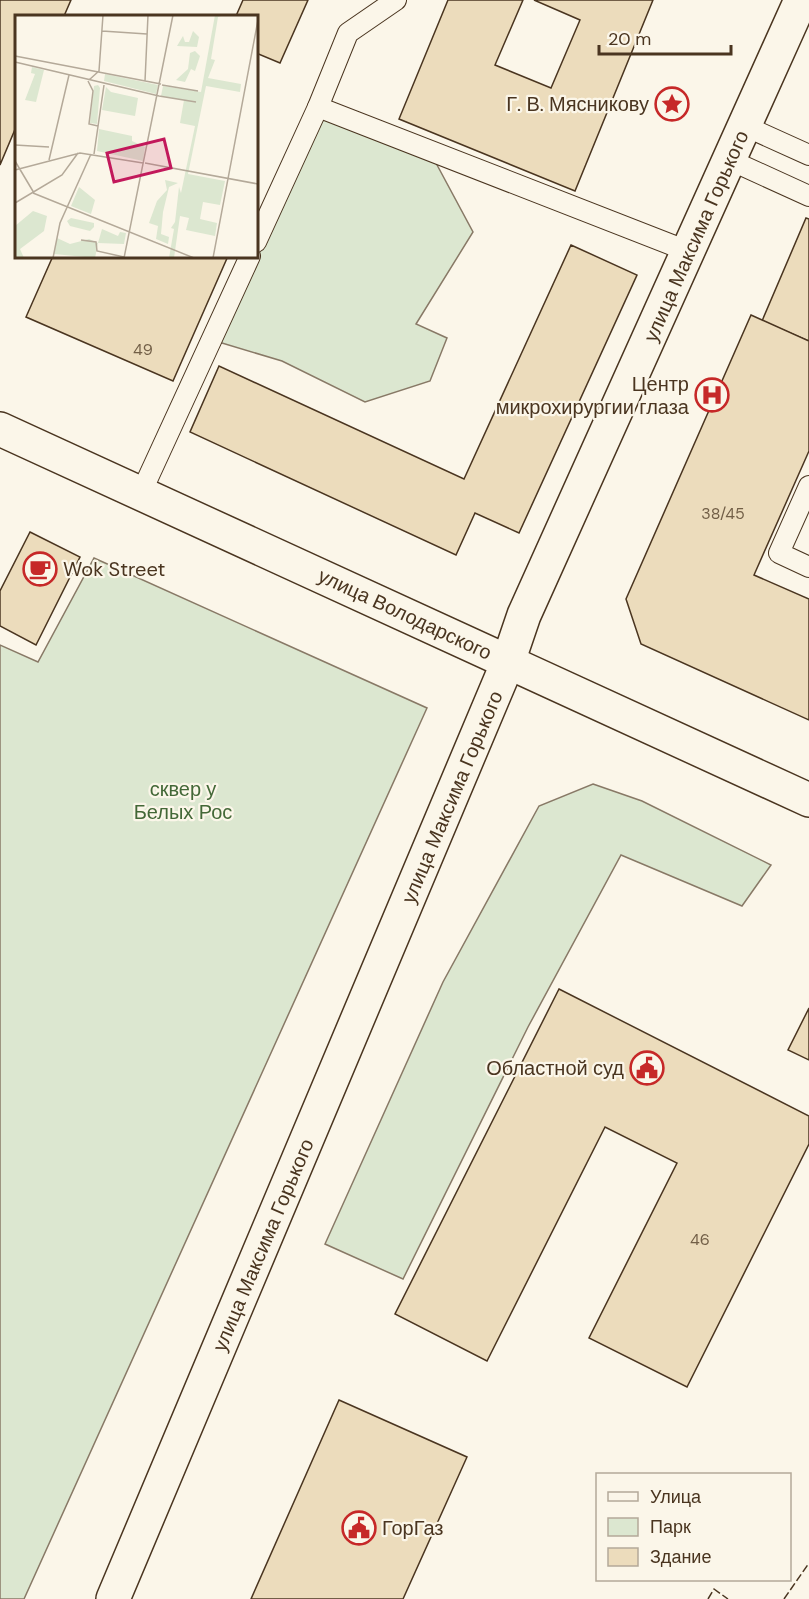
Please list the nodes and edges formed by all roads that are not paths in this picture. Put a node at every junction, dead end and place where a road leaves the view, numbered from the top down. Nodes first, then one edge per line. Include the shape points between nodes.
1 (396, 0) edge
2 (801, 0) edge
3 (318, 107) junction
4 (745, 126) junction
5 (809, 154) edge
6 (730, 160) junction
7 (809, 196) edge
8 (258, 238) edge
9 (690, 252) junction
10 (249, 258) edge
11 (0, 429) edge
12 (809, 486) edge
13 (141, 493) junction
14 (809, 567) edge
15 (508, 662) junction
16 (809, 800) edge
17 (113, 1599) edge

1 - 3 lane via 348,33
2 - 4 main road, улица Максима Горького
3 - 8 lane
3 - 9 lane
4 - 5 lane
4 - 6 main road, улица Максима Горького
6 - 7 lane
6 - 9 main road, улица Максима Горького
9 - 15 main road, улица Максима Горького via 524,615
10 - 13 lane
11 - 13 main road, улица Володарского
12 - 14 lane via 779,554
13 - 15 main road, улица Володарского
15 - 16 main road, улица Володарского
15 - 17 main road, улица Максима Горького

